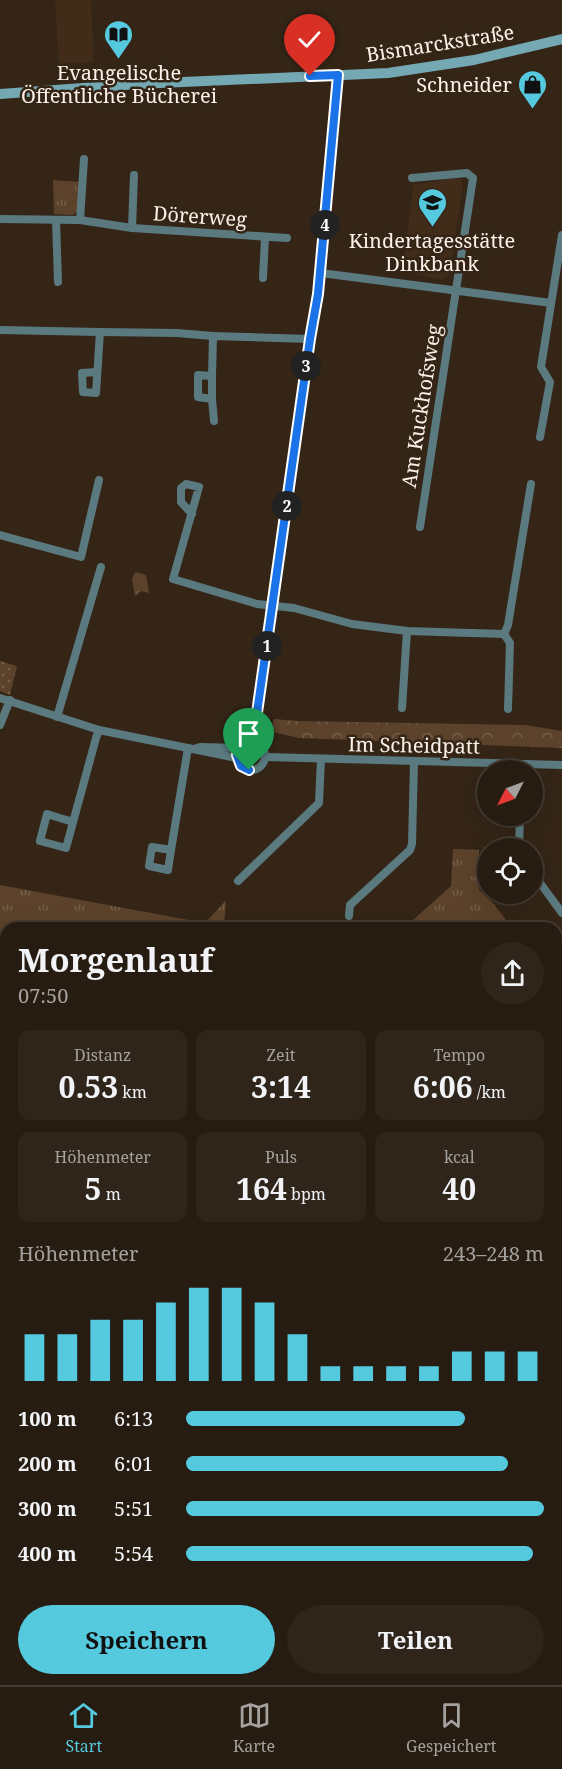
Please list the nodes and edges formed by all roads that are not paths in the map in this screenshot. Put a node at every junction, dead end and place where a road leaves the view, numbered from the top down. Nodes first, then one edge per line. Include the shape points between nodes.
1 (562, 39) edge
2 (338, 75) junction
3 (0, 94) edge
4 (84, 159) dead end
5 (135, 175) dead end
6 (412, 178) dead end
7 (0, 219) edge
8 (56, 220) junction
9 (80, 220) junction
10 (132, 228) junction
11 (562, 235) edge
12 (265, 237) junction
13 (287, 238) dead end
14 (321, 273) junction
15 (263, 278) dead end
16 (58, 282) dead end
17 (455, 291) junction
18 (551, 303) junction
19 (0, 330) edge
20 (100, 332) junction
21 (213, 336) junction
22 (310, 339) junction
23 (97, 372) dead end
24 (212, 376) junction
25 (212, 399) junction
26 (214, 421) dead end
27 (540, 437) dead end
28 (99, 480) dead end
29 (531, 484) dead end
30 (192, 514) dead end
31 (420, 527) dead end
32 (0, 535) edge
33 (101, 567) dead end
34 (272, 606) junction
35 (407, 631) junction
36 (504, 634) junction
37 (0, 696) edge
38 (10, 700) junction
39 (402, 708) dead end
40 (508, 709) dead end
41 (57, 717) junction
42 (0, 725) edge
43 (99, 730) junction
44 (253, 741) junction
45 (239, 748) junction
46 (191, 749) junction
47 (266, 757) junction
48 (237, 758) junction
49 (321, 759) junction
50 (414, 762) junction
51 (562, 765) edge
52 (477, 766) edge
53 (543, 766) edge
54 (73, 822) junction
55 (171, 850) dead end
56 (238, 881) dead end
57 (543, 887) edge
58 (562, 913) edge
59 (349, 916) dead end

1 - 2 street, Bismarckstraße via 435,67
2 - 3 street, Bismarckstraße
2 - 14 street
4 - 9 street
5 - 10 street, Dörerweg
6 - 17 street, Am Kuckhofsweg via 466,173 473,178
7 - 8 street, Dörerweg
8 - 9 street, Dörerweg
8 - 16 street
9 - 10 street, Dörerweg
10 - 12 street, Dörerweg
11 - 18 street
12 - 13 street, Dörerweg
12 - 15 street, Dörerweg
14 - 17 street
14 - 22 street
17 - 18 street
17 - 31 street, Am Kuckhofsweg
18 - 27 street via 542,367 550,382
19 - 20 street
20 - 21 street
20 - 23 street
21 - 22 street
21 - 24 street
22 - 34 street
24 - 25 street
24 - 25 street via 198,375 198,397
25 - 26 street
28 - 32 street via 81,557
29 - 36 street
30 - 34 street via 173,579
33 - 41 street
34 - 35 street via 352,624
34 - 44 street
35 - 36 street
35 - 39 street
36 - 40 street via 510,643
37 - 38 street, Im Scheidpatt
38 - 41 street, Im Scheidpatt
38 - 42 street
41 - 43 street, Im Scheidpatt
43 - 46 street, Im Scheidpatt
43 - 54 street
44 - 45 street, Im Scheidpatt
44 - 47 street via 264,748
45 - 46 street, Im Scheidpatt
45 - 48 street
46 - 48 street, Im Scheidpatt
46 - 55 street
47 - 48 street, Im Scheidpatt via 262,766 254,770 244,768
47 - 49 street, Im Scheidpatt
49 - 50 street, Im Scheidpatt
49 - 56 street via 319,803
50 - 52 street, Im Scheidpatt
50 - 59 street via 410,850 350,905
51 - 53 street, Im Scheidpatt
54 - 54 street via 66,848 40,841 47,814
57 - 58 street

